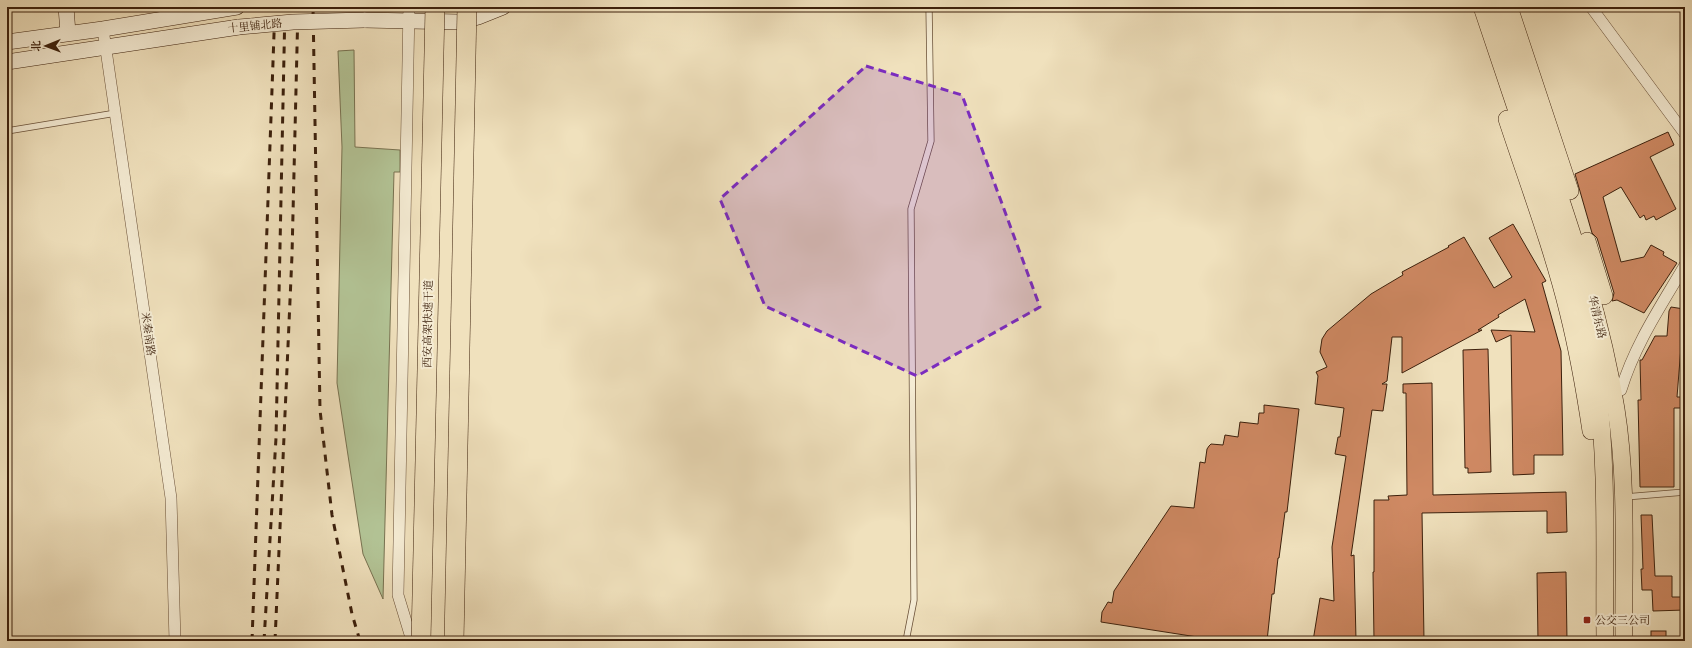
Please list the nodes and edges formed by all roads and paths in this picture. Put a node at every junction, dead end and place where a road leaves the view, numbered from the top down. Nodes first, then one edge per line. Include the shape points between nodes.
1 (66, 7) edge
2 (237, 7) edge
3 (435, 7) edge
4 (467, 7) edge
5 (503, 7) edge
6 (929, 7) edge
7 (1470, 7) edge
8 (1482, 7) edge
9 (1496, 7) edge
10 (1509, 7) edge
11 (1591, 7) edge
12 (409, 14) edge
13 (103, 29) junction
14 (68, 33) junction
15 (7, 42) edge
16 (106, 47) junction
17 (7, 62) edge
18 (116, 113) junction
19 (7, 131) edge
20 (1685, 134) edge
21 (1685, 265) edge
22 (1621, 390) junction
23 (1685, 492) edge
24 (1626, 497) junction
25 (1604, 518) junction
26 (175, 641) edge
27 (412, 641) edge
28 (421, 641) edge
29 (454, 641) edge
30 (906, 641) edge
31 (1605, 641) edge
32 (1624, 641) edge

1 - 14 street
2 - 13 street, 十里铺北路
3 - 28 highway, 西安高架快速干道, bridge
4 - 29 highway, bridge
5 - 12 street, 十里铺北路 via 459,22
6 - 30 lane via 931,141 911,209 914,600
7 - 25 main road via 1568,310 1582,370
8 - 25 main road, 华清东路 via 1559,236 1582,315 1601,417
9 - 24 main road, 华清东路 via 1594,304 1616,411
10 - 22 main road via 1595,266 1609,320
11 - 20 street
12 - 16 street, 十里铺北路, bridge via 364,20 239,27
12 - 27 street via 398,595
13 - 14 street, 十里铺北路
13 - 16 street, 米秦南路
14 - 15 street, 十里铺北路
16 - 17 street, 十里铺北路
16 - 18 street, 米秦南路
18 - 19 lane
18 - 26 street, 米秦南路 via 171,498
21 - 22 street via 1638,344
22 - 24 main road via 1630,462
23 - 24 lane
24 - 32 main road, 华清东路 via 1623,558
25 - 31 main road, 华清东路

